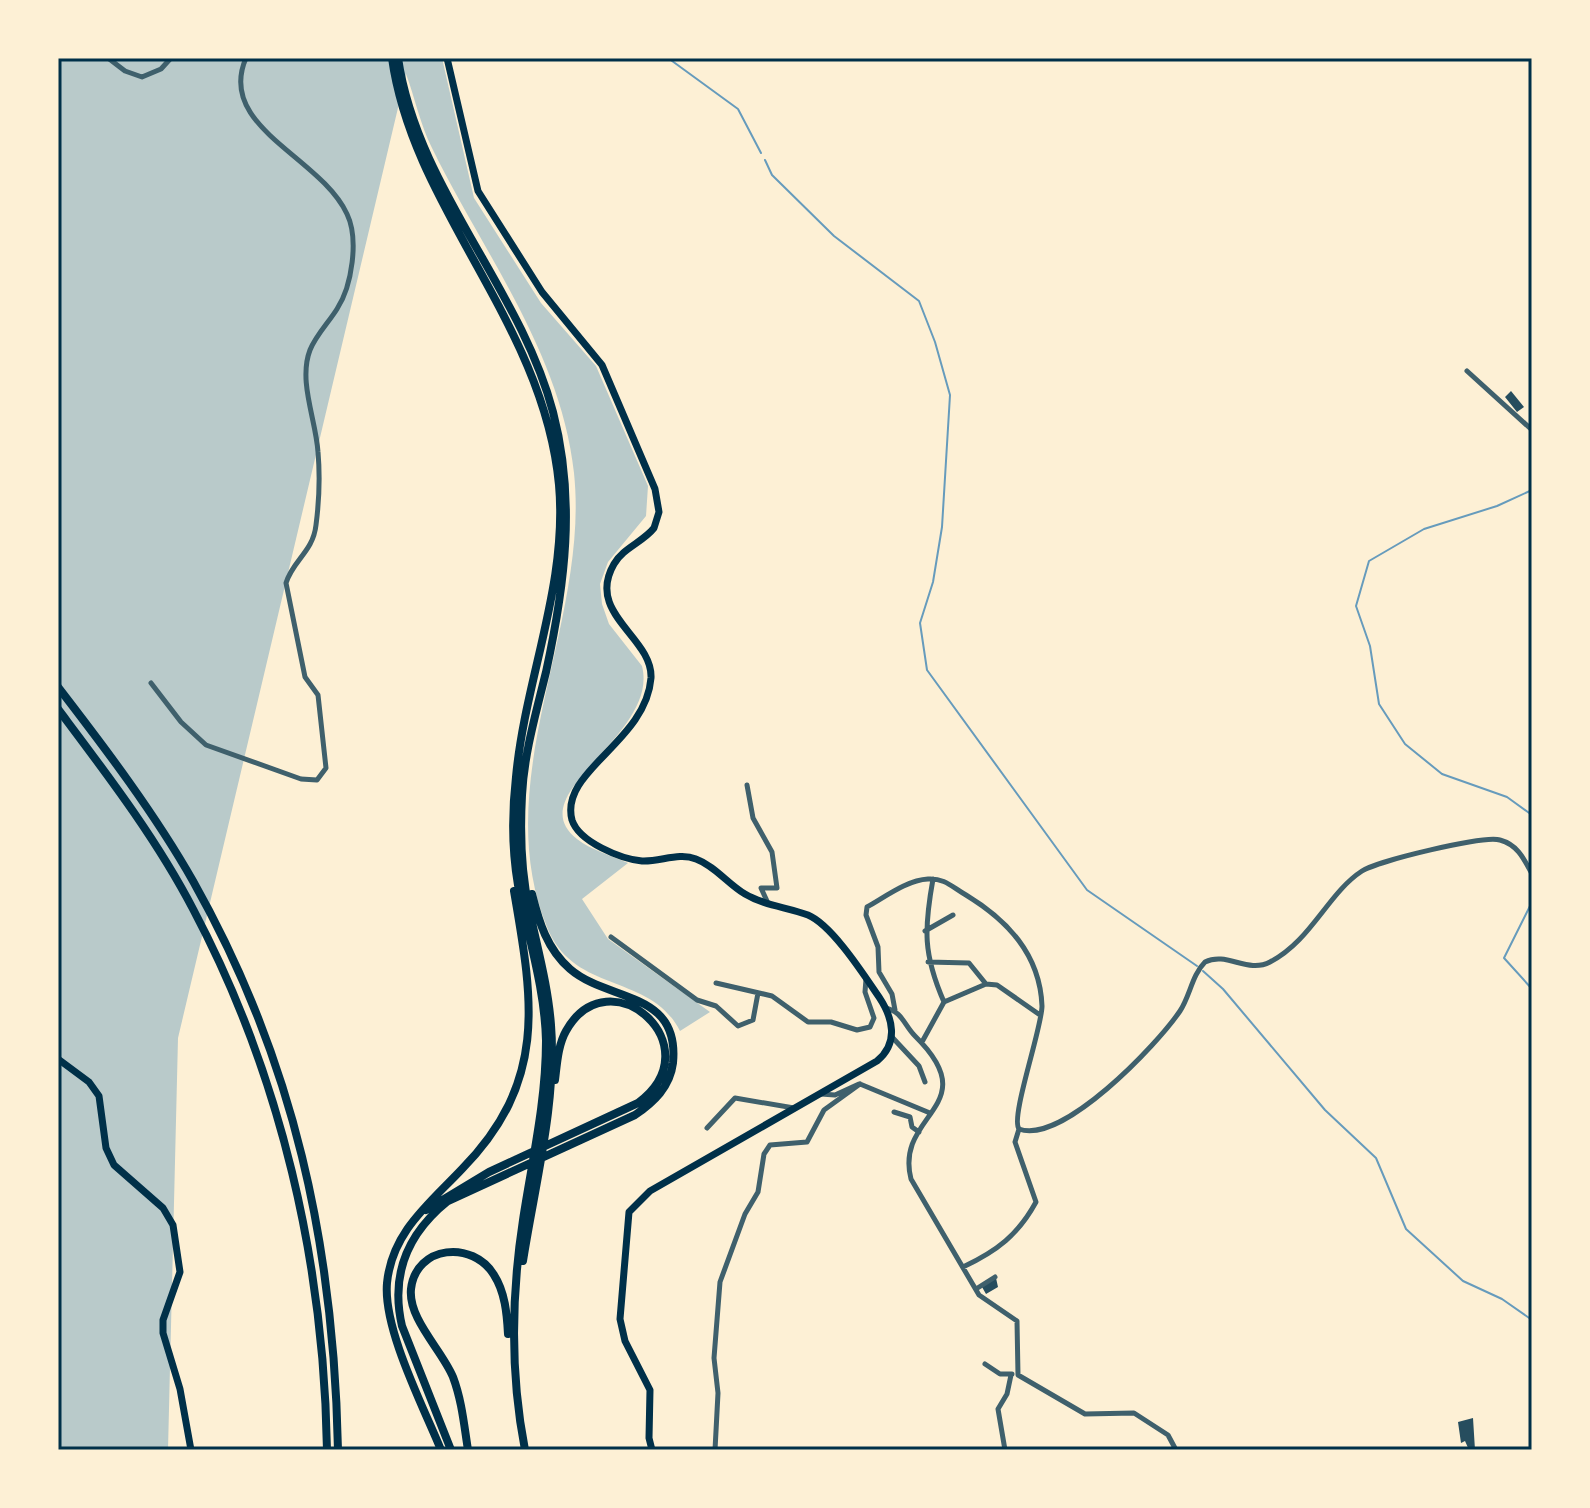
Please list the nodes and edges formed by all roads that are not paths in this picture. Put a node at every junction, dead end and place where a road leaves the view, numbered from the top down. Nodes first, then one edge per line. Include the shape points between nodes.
1 (108, 58) edge
2 (171, 58) edge
3 (246, 58) edge
4 (392, 58) edge
5 (398, 58) edge
6 (447, 58) edge
7 (1467, 371) dead end
8 (1532, 430) edge
9 (550, 601) junction
10 (151, 683) dead end
11 (58, 687) edge
12 (58, 709) edge
13 (747, 785) dead end
14 (524, 866) junction
15 (1532, 874) edge
16 (933, 879) junction
17 (770, 905) junction
18 (953, 915) dead end
19 (925, 931) junction
20 (611, 937) dead end
21 (928, 962) junction
22 (866, 979) junction
23 (716, 983) dead end
24 (986, 984) junction
25 (758, 993) junction
26 (944, 1002) junction
27 (885, 1008) junction
28 (895, 1010) junction
29 (1040, 1015) junction
30 (661, 1025) junction
31 (892, 1037) junction
32 (922, 1042) junction
33 (58, 1059) edge
34 (925, 1082) dead end
35 (860, 1084) junction
36 (821, 1094) junction
37 (795, 1108) junction
38 (894, 1112) dead end
39 (930, 1113) junction
40 (707, 1128) dead end
41 (1019, 1129) junction
42 (919, 1132) junction
43 (488, 1176) junction
44 (528, 1228) junction
45 (404, 1234) junction
46 (963, 1267) junction
47 (995, 1277) dead end
48 (976, 1290) junction
49 (985, 1364) dead end
50 (1014, 1374) junction
51 (191, 1450) edge
52 (327, 1450) edge
53 (338, 1450) edge
54 (441, 1450) edge
55 (451, 1450) edge
56 (468, 1450) edge
57 (525, 1450) edge
58 (652, 1450) edge
59 (715, 1450) edge
60 (1005, 1450) edge
61 (1176, 1450) edge

1 - 2 street via 142,77
3 - 10 street via 240,97 250,118 323,180 347,215 352,233 351,264 339,306 310,350 306,371 318,453 316,527 308,553 286,583 305,677 318,695 326,768 317,780 301,779 206,745
4 - 9 highway via 407,122 524,353 547,414 559,483 562,544
5 - 14 highway via 413,120 436,173 531,350 553,412 566,482 568,544 557,623 522,793
6 - 17 main road via 481,197 542,292 600,360 658,500 654,528 618,559 609,582 618,621 649,662 648,692 634,725 581,779 571,801 577,830 609,850 642,861 695,858 741,892
7 - 8 street
9 - 45 highway via 519,724 510,784 511,866 530,986 525,1058 499,1123
9 - 57 highway via 522,736 514,813 516,869 546,1039 512,1337
11 - 53 highway via 193,880 264,1032 312,1192 327,1277
12 - 52 highway via 193,908 257,1054 276,1107 304,1224 326,1390
13 - 17 street via 753,818 772,852 777,889 760,891
14 - 30 highway via 540,926 556,954 583,979 652,1007
14 - 44 highway via 551,1026 546,1115
15 - 41 street via 1518,850 1488,838 1365,869 1275,960 1253,967 1217,958 1203,963 1174,1020 1084,1108 1042,1128
16 - 19 street
16 - 28 street via 909,883 865,910 878,947 880,975
16 - 29 street via 948,882 1004,921 1032,963
17 - 22 main road via 818,921
18 - 19 street
19 - 21 street
20 - 25 street via 697,1000 716,1006 735,1025 753,1020
21 - 24 street via 969,963
21 - 26 street
22 - 25 street via 874,1014 872,1025 864,1030 808,1022
22 - 27 main road
23 - 25 street
24 - 26 street
24 - 29 street via 997,985
26 - 32 street
27 - 28 street
27 - 31 main road
28 - 32 street
29 - 41 street via 1015,1119
30 - 43 highway via 674,1052 672,1071 649,1106
30 - 44 highway via 636,1007 604,1002 580,1014 565,1032
31 - 34 street via 919,1066
31 - 36 main road via 888,1051 877,1061
32 - 39 street via 945,1079
33 - 51 main road via 89,1082 100,1099 106,1148 114,1165 165,1210 173,1225 180,1269 163,1330
35 - 36 street via 835,1095
35 - 39 street
35 - 59 street via 824,1110 807,1142 770,1145 764,1151 757,1194 720,1282
36 - 37 main road
37 - 40 street via 735,1098
37 - 58 main road via 650,1191 629,1212 620,1319 650,1390
38 - 42 street via 910,1117
39 - 42 street
41 - 46 street via 1015,1142 1035,1204 999,1249
42 - 46 street via 909,1166 911,1179
43 - 45 highway via 445,1195
43 - 55 highway via 429,1216 412,1238 398,1284 402,1326
44 - 57 highway via 517,1333
45 - 54 highway via 392,1259 388,1305
46 - 48 street
47 - 48 street
48 - 50 street via 1017,1321
49 - 50 street via 1000,1374
50 - 60 street via 998,1409
50 - 61 street via 1080,1412 1134,1413 1168,1435
56 - 57 highway via 452,1374 412,1301 415,1274 425,1262 448,1251 480,1259 502,1292

